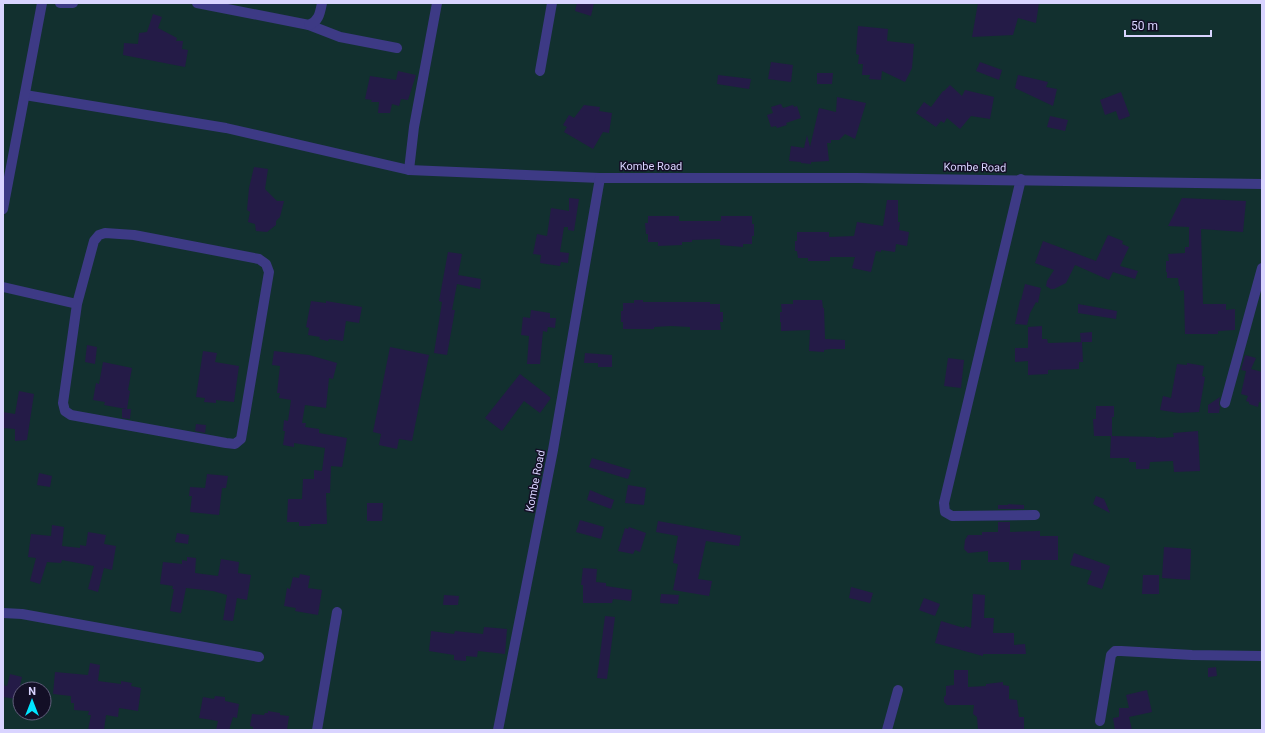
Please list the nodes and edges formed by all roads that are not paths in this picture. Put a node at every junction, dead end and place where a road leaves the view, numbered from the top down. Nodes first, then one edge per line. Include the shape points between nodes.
1 (42, 3) edge
2 (60, 3) edge
3 (73, 3) edge
4 (197, 3) edge
5 (322, 3) edge
6 (437, 3) edge
7 (552, 3) edge
8 (309, 25) junction
9 (397, 48) dead end
10 (540, 71) dead end
11 (25, 95) junction
12 (409, 170) junction
13 (600, 178) junction
14 (1020, 179) junction
15 (1262, 184) edge
16 (3, 209) edge
17 (1262, 268) edge
18 (3, 287) edge
19 (77, 304) junction
20 (1225, 403) dead end
21 (1035, 515) dead end
22 (337, 612) dead end
23 (3, 614) edge
24 (1262, 656) edge
25 (259, 657) dead end
26 (898, 690) dead end
27 (1100, 721) dead end
28 (317, 730) edge
29 (498, 730) edge
30 (887, 730) edge

1 - 11 street
2 - 3 street
4 - 8 street
5 - 8 street via 320,16 315,23
6 - 12 street via 414,127
7 - 10 street
8 - 9 street via 340,37
11 - 12 street via 226,128
11 - 16 street
12 - 13 street
13 - 14 street, Kombe Road
13 - 29 street, Kombe Road via 553,450
14 - 15 street, Kombe Road
14 - 21 street via 944,503 945,512 952,516
17 - 20 street
18 - 19 street
19 - 19 street via 94,241 105,233 134,235 258,259 266,264 269,272 242,439 235,444 226,443 71,415 65,410 63,403
22 - 28 street
23 - 25 street via 28,615
24 - 27 street via 1121,650 1116,652 1112,655
26 - 30 street

